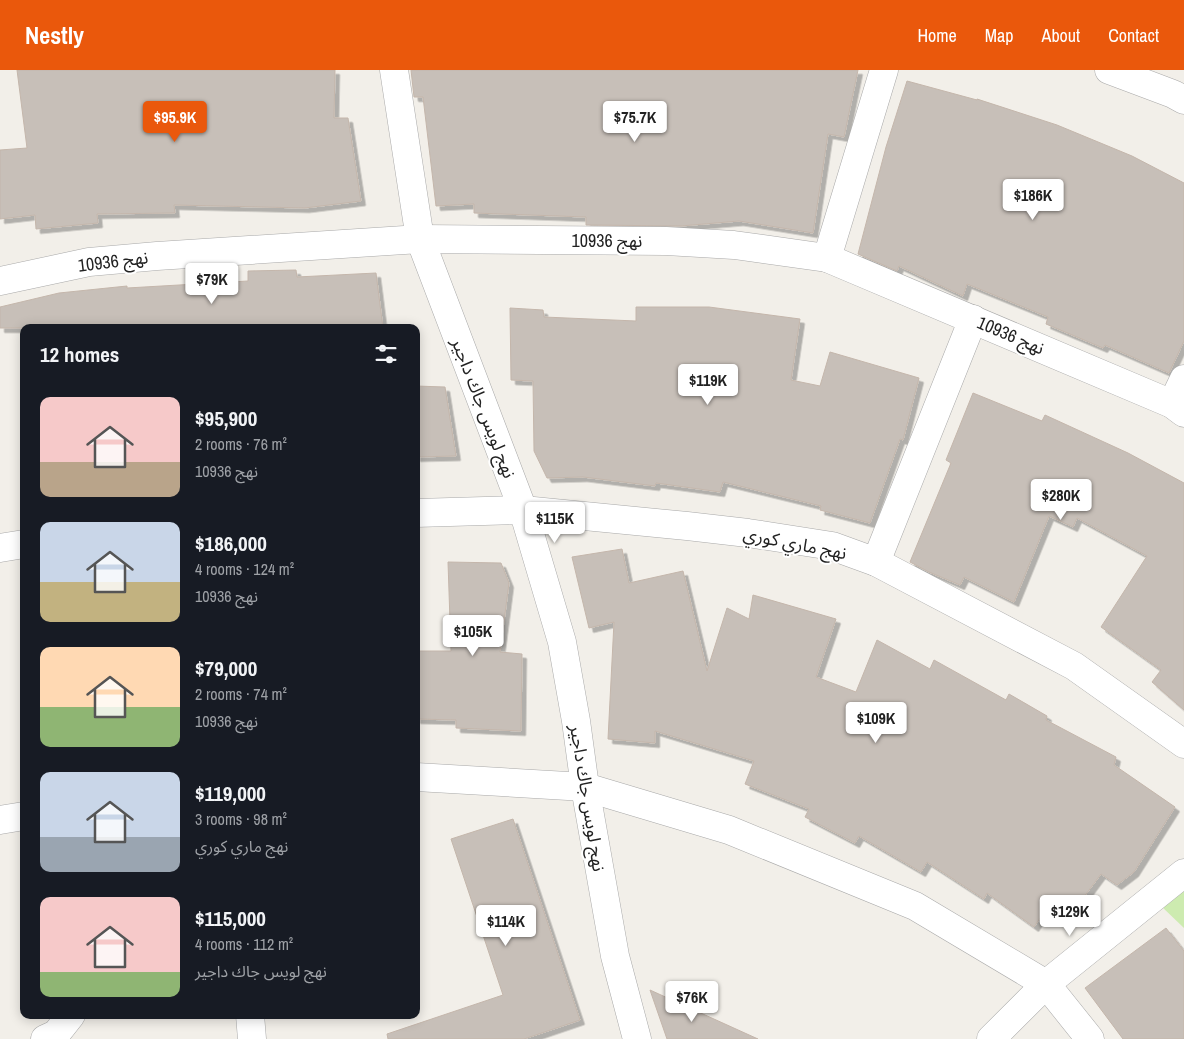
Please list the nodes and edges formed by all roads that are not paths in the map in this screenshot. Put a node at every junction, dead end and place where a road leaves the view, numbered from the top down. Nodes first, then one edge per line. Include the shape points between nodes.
1 (394, 70) edge
2 (884, 70) edge
3 (1109, 70) edge
4 (1184, 100) edge
5 (420, 239) junction
6 (827, 258) junction
7 (0, 281) edge
8 (973, 319) junction
9 (1184, 380) edge
10 (1178, 409) edge
11 (523, 510) junction
12 (420, 513) edge
13 (20, 545) edge
14 (0, 548) edge
15 (876, 562) junction
16 (1184, 744) edge
17 (420, 777) edge
18 (585, 787) junction
19 (20, 817) edge
20 (0, 820) edge
21 (1184, 873) edge
22 (1046, 984) junction
23 (68, 1019) edge
24 (250, 1019) edge
25 (45, 1039) edge
26 (252, 1039) edge
27 (637, 1039) edge
28 (991, 1039) edge
29 (1090, 1039) edge

1 - 5 street, نهج لويس جاك داجير
2 - 6 street
3 - 4 street
5 - 6 street, نهج 10936 via 666,241
5 - 7 street, نهج 10936 via 89,262
5 - 11 street, نهج لويس جاك داجير
6 - 8 street, نهج 10936
8 - 10 street, نهج 10936
8 - 15 street
9 - 10 street
11 - 12 street, نهج ماري كوري
11 - 15 street, نهج ماري كوري via 748,533 832,546
11 - 18 street, نهج لويس جاك داجير via 562,642
13 - 14 street
15 - 16 street, نهج ماري كوري via 1074,666
17 - 18 street
18 - 22 street via 729,830 915,906
18 - 27 street, نهج لويس جاك داجير via 615,956
19 - 20 street
21 - 22 street
22 - 28 street
22 - 29 street
23 - 25 street via 56,1034
24 - 26 street

